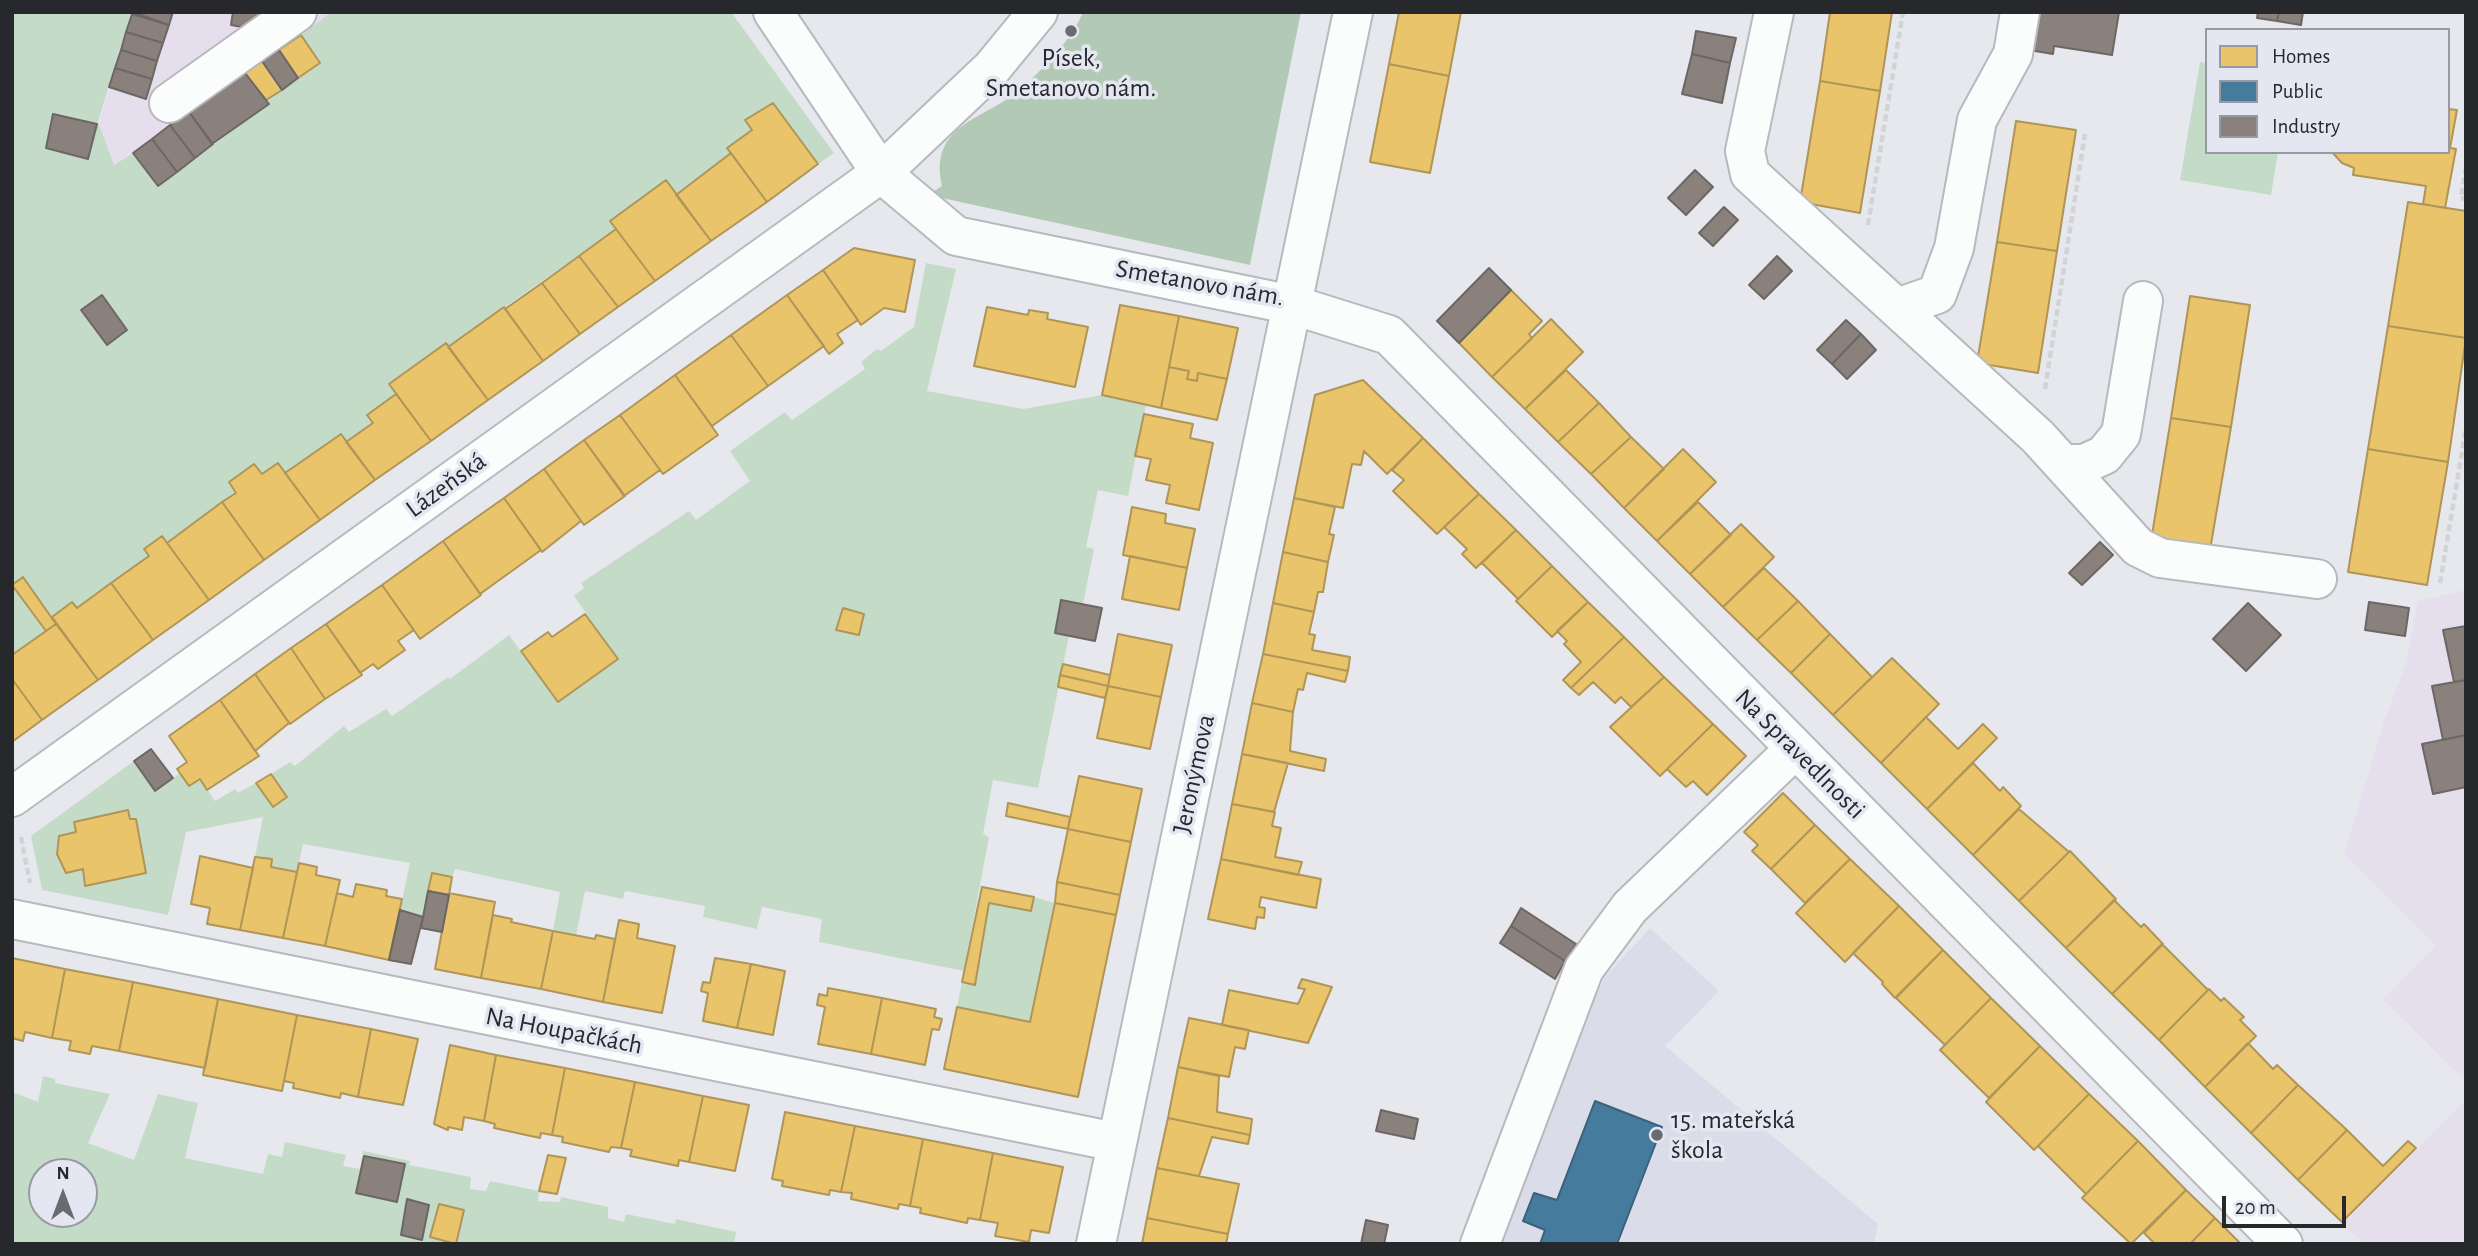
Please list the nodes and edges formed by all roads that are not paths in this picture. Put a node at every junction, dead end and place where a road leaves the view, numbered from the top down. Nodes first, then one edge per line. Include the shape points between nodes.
1 (297, 12) edge
2 (773, 12) edge
3 (1038, 12) edge
4 (1353, 12) edge
5 (1774, 12) edge
6 (2020, 12) edge
7 (169, 103) dead end
8 (881, 173) junction
9 (2143, 301) dead end
10 (1293, 305) junction
11 (1897, 308) junction
12 (2050, 450) junction
13 (2316, 579) dead end
14 (1795, 749) junction
15 (12, 797) edge
16 (22, 907) edge
17 (1116, 1142) junction
18 (1096, 1244) edge
19 (1480, 1244) edge
20 (2283, 1244) edge

1 - 7 street
2 - 8 street, Smetanovo nám.
3 - 8 street via 992,68
4 - 10 street, Smetanovo nám.
5 - 11 street via 1745,151 1750,174
6 - 11 street via 2013,54 1977,120 1954,248 1937,294
8 - 10 street, Smetanovo nám. via 956,236
8 - 15 street, Lázeňská
9 - 12 street via 2121,434 2104,456 2084,464
10 - 14 street, Na Spravedlnosti via 1389,335
10 - 17 street, Jeronýmova
11 - 12 street
12 - 13 street via 2131,540 2160,558
14 - 19 street via 1630,907 1584,969
14 - 20 street, Na Spravedlnosti
16 - 17 street, Na Houpačkách
17 - 18 street, Jeronýmova

